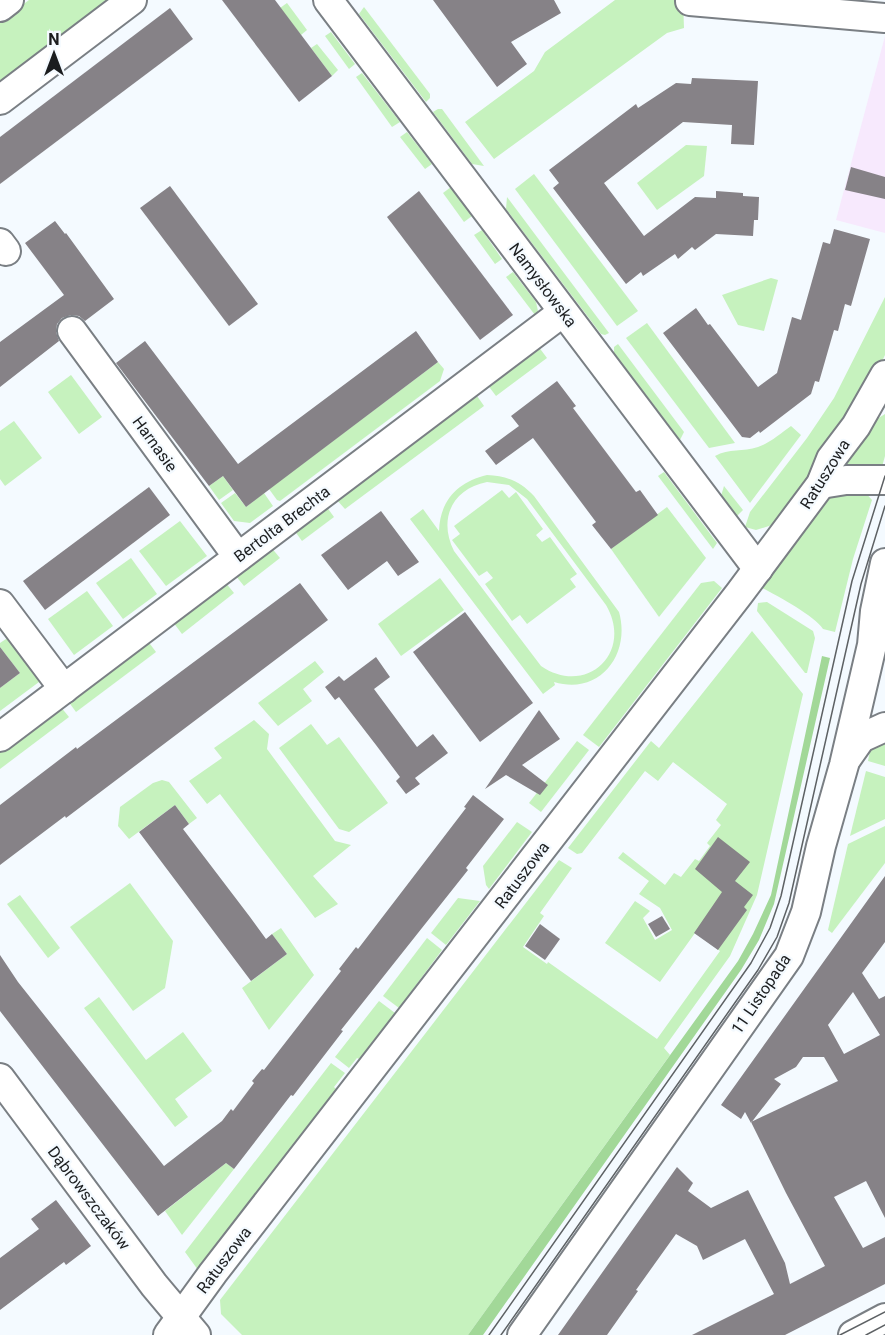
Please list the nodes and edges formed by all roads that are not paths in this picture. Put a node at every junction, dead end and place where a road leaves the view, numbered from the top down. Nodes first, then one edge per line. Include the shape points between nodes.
1 (9, 0) edge
2 (132, 0) edge
3 (328, 0) edge
4 (690, 1) edge
5 (0, 7) edge
6 (885, 18) edge
7 (0, 100) edge
8 (563, 312) junction
9 (72, 331) dead end
10 (885, 375) edge
11 (875, 406) edge
12 (885, 480) edge
13 (822, 484) junction
14 (238, 557) junction
15 (885, 562) edge
16 (758, 569) junction
17 (0, 604) edge
18 (864, 680) junction
19 (64, 689) junction
20 (885, 716) edge
21 (885, 727) edge
22 (0, 737) edge
23 (844, 765) junction
24 (0, 1078) edge
25 (885, 1318) edge
26 (182, 1329) edge
27 (522, 1335) edge
28 (853, 1335) edge

1 - 5 street
2 - 7 street
3 - 8 street, Namysłowska
4 - 6 street
8 - 14 street, Bertolta Brechta
8 - 16 street, Namysłowska
9 - 14 street, Harnasie
10 - 11 street
11 - 13 street, Ratuszowa via 831,459
12 - 13 street
13 - 16 street, Ratuszowa
14 - 19 street, Bertolta Brechta
15 - 18 street, 11 Listopada
16 - 26 street, Ratuszowa
17 - 19 street
18 - 20 street via 873,703
18 - 23 street, 11 Listopada
19 - 22 street, Bertolta Brechta
21 - 23 street via 861,738
23 - 27 street, 11 Listopada via 806,912 789,956
24 - 26 street, Dąbrowszczaków via 154,1285
25 - 28 street

